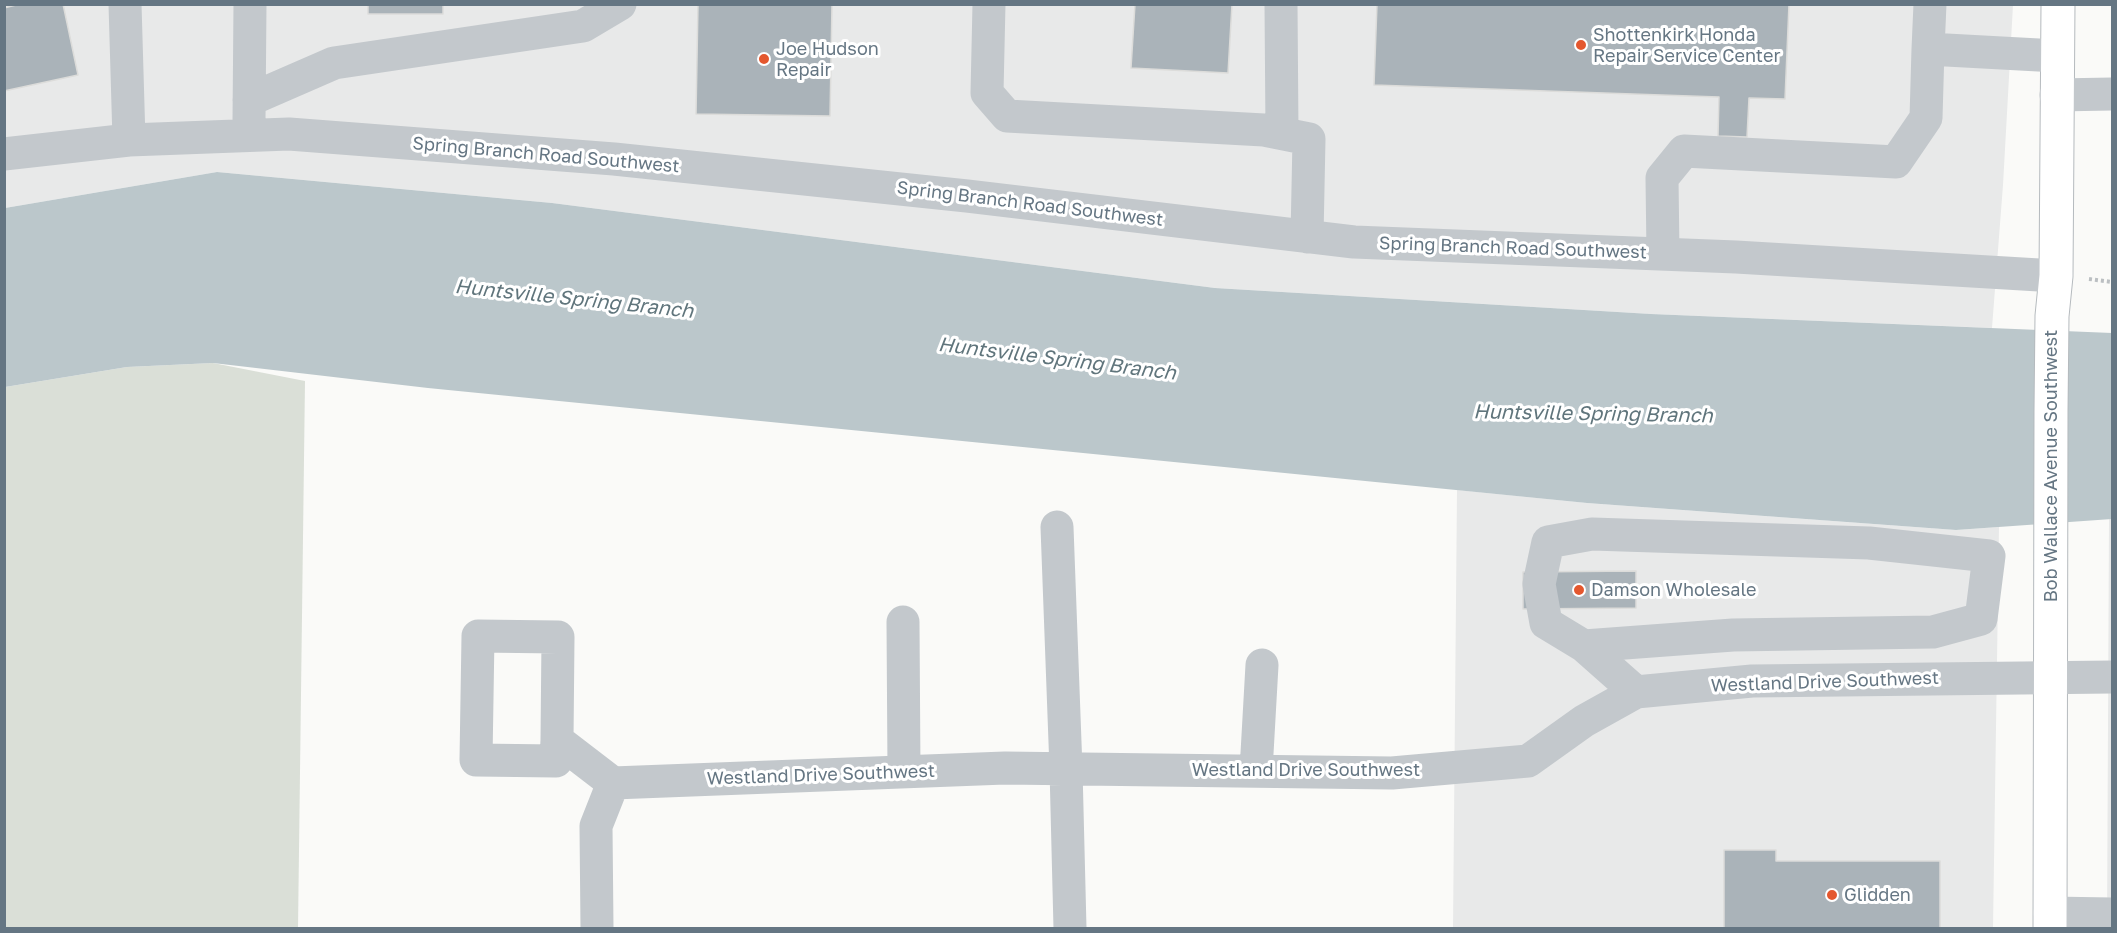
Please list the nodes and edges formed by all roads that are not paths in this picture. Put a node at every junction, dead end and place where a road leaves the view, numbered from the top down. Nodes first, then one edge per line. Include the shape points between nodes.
1 (125, 4) edge
2 (250, 4) edge
3 (620, 4) edge
4 (989, 4) edge
5 (1281, 4) edge
6 (1929, 4) edge
7 (2058, 4) edge
8 (1928, 49) junction
9 (2057, 56) junction
10 (2112, 94) edge
11 (2056, 95) junction
12 (249, 100) junction
13 (1282, 133) junction
14 (249, 136) junction
15 (129, 140) junction
16 (4, 154) edge
17 (1307, 237) junction
18 (1663, 254) junction
19 (2056, 276) junction
20 (1057, 527) dead end
21 (903, 622) dead end
22 (1584, 646) junction
23 (1262, 665) dead end
24 (2050, 677) junction
25 (2112, 677) edge
26 (1636, 692) junction
27 (557, 740) dead end
28 (1066, 769) junction
29 (1256, 771) junction
30 (904, 772) junction
31 (613, 783) junction
32 (2112, 914) edge
33 (2050, 921) edge
34 (597, 928) edge
35 (1070, 928) edge

1 - 15 street
2 - 12 street
3 - 12 street via 583,26 334,63
4 - 13 street via 987,93 1007,116
5 - 13 street
6 - 8 street
7 - 9 main road, Bob Wallace Avenue Southwest
8 - 9 street
8 - 18 street via 1926,118 1896,162 1684,151 1662,178
9 - 11 main road, Bob Wallace Avenue Southwest
10 - 11 street
11 - 19 main road, Bob Wallace Avenue Southwest
12 - 14 street
13 - 17 street via 1309,139
14 - 15 street, Spring Branch Road Southwest
14 - 17 street, Spring Branch Road Southwest via 288,134 614,159
15 - 16 street, Spring Branch Road Southwest
17 - 18 street, Spring Branch Road Southwest
18 - 19 street, Spring Branch Road Southwest
19 - 24 main road, Bob Wallace Avenue Southwest via 2052,316
20 - 28 street
21 - 30 street
22 - 22 street via 1546,623 1539,584 1548,542 1592,534 1858,542 1989,556 1981,619 1933,632 1733,635
22 - 26 street
23 - 29 street
24 - 25 street, Westland Drive Southwest
24 - 26 street, Westland Drive Southwest via 1752,681
24 - 33 main road, Bob Wallace Avenue Southwest
26 - 29 street, Westland Drive Southwest via 1584,721 1528,761 1392,773
27 - 31 street
28 - 29 street, Westland Drive Southwest
28 - 30 street, Westland Drive Southwest
28 - 35 street
30 - 31 street, Westland Drive Southwest
31 - 34 street via 596,826
32 - 33 street

